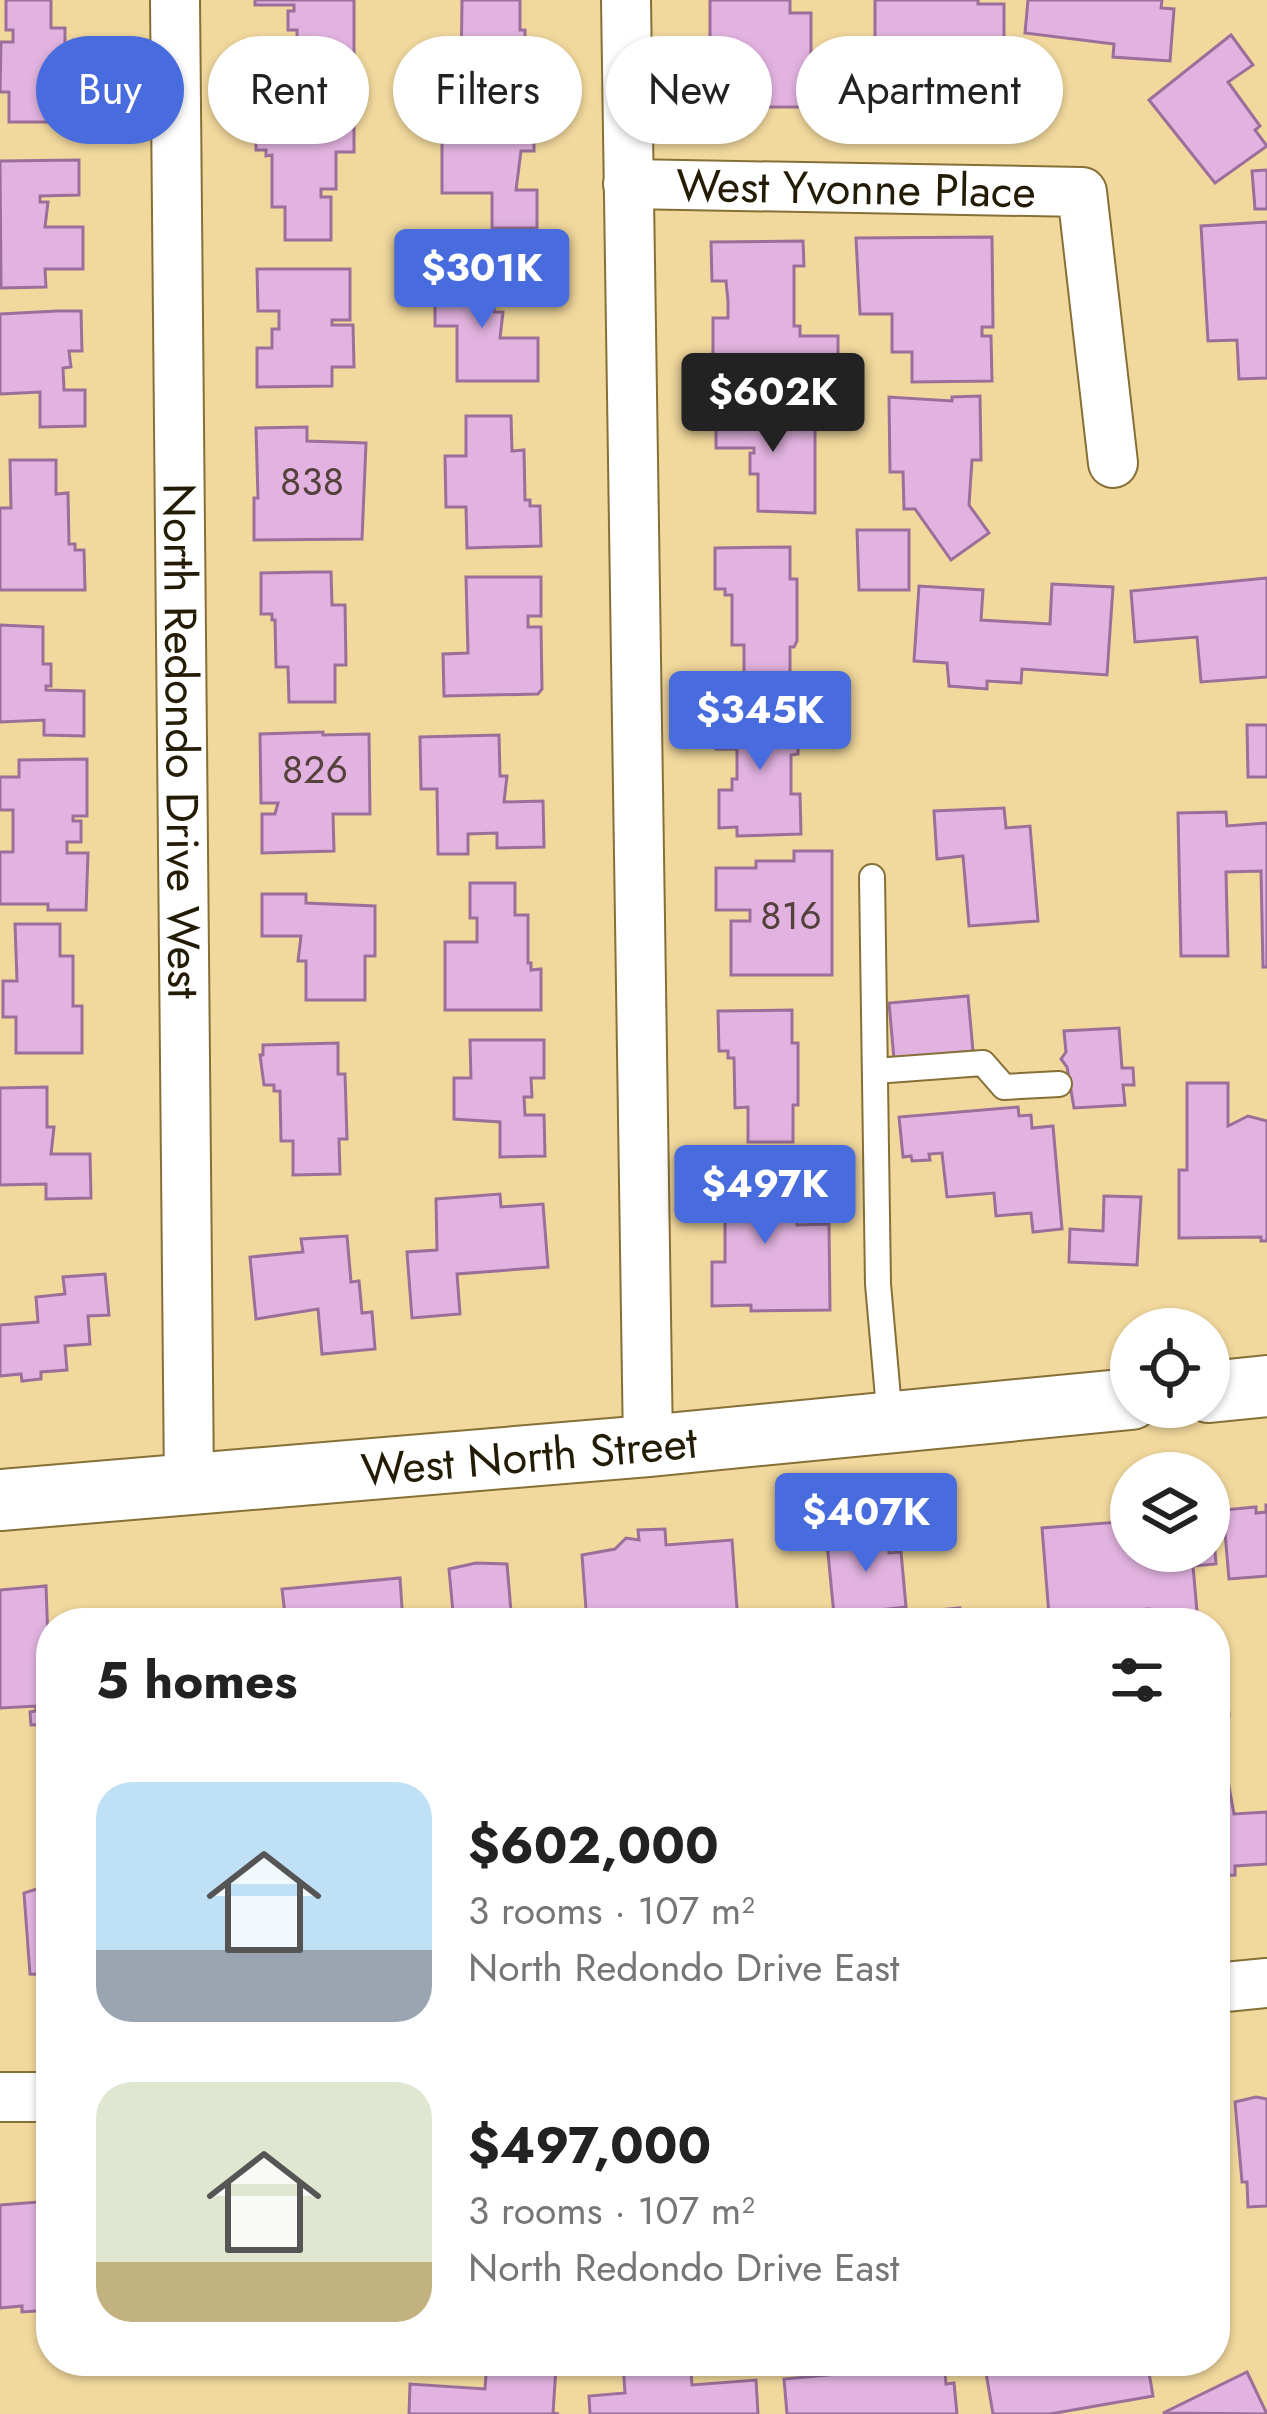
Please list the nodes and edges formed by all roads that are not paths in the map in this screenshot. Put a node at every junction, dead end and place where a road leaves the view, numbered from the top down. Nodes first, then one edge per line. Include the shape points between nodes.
1 (175, 0) edge
2 (626, 0) edge
3 (628, 184) junction
4 (1113, 463) dead end
5 (872, 877) dead end
6 (874, 1071) junction
7 (1059, 1084) dead end
8 (1267, 1386) edge
9 (1230, 1390) edge
10 (1110, 1402) edge
11 (891, 1423) junction
12 (648, 1445) junction
13 (189, 1484) junction
14 (0, 1500) edge
15 (1267, 1983) edge
16 (1230, 1987) edge
17 (0, 2096) edge
18 (36, 2097) edge

1 - 13 street, North Redondo Drive West
2 - 3 street
3 - 4 street, West Yvonne Place via 1082,192
3 - 12 street
5 - 6 lane
6 - 7 lane via 983,1063 1004,1087
6 - 11 lane via 878,1284
8 - 9 street
10 - 11 street, West North Street
11 - 12 street, West North Street
12 - 13 street, West North Street
13 - 14 street, West North Street
15 - 16 street
17 - 18 street

